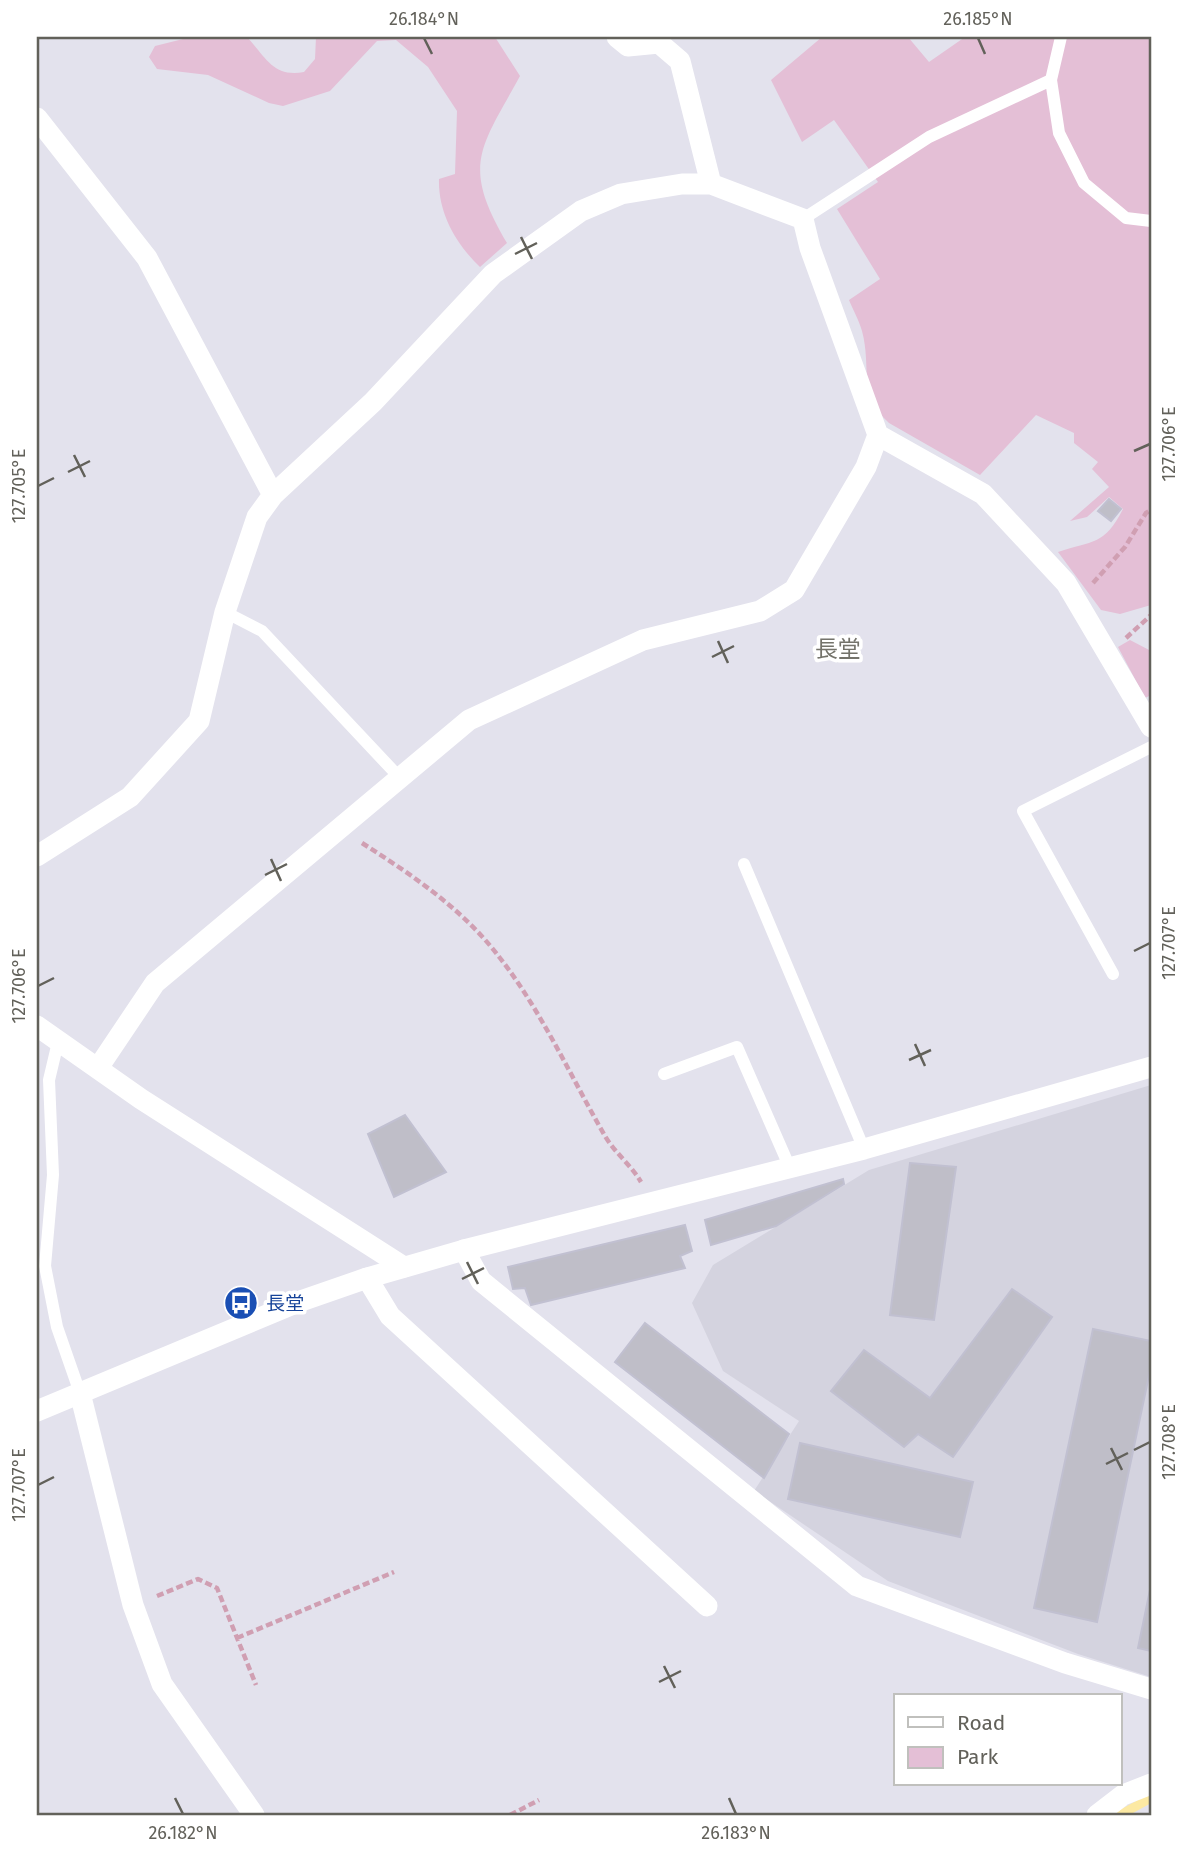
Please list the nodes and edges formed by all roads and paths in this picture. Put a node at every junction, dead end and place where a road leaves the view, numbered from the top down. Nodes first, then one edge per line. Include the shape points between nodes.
1 (617, 37) edge
2 (1061, 37) edge
3 (1051, 80) junction
4 (37, 118) edge
5 (710, 184) junction
6 (803, 219) junction
7 (1151, 221) edge
8 (878, 435) junction
9 (273, 495) junction
10 (1151, 510) edge
11 (1076, 600) junction
12 (225, 612) junction
13 (1151, 615) edge
14 (1106, 651) junction
15 (1151, 727) edge
16 (1151, 747) edge
17 (400, 778) junction
18 (340, 829) junction
19 (37, 856) edge
20 (744, 864) dead end
21 (1114, 974) dead end
22 (37, 1026) edge
23 (58, 1042) junction
24 (1151, 1067) edge
25 (98, 1068) junction
26 (664, 1074) dead end
27 (864, 1149) junction
28 (790, 1168) junction
29 (654, 1203) junction
30 (464, 1250) junction
31 (404, 1267) junction
32 (367, 1278) junction
33 (79, 1393) junction
34 (37, 1411) edge
35 (394, 1572) dead end
36 (133, 1605) junction
37 (707, 1606) dead end
38 (237, 1638) junction
39 (256, 1685) dead end
40 (1151, 1689) edge
41 (1151, 1784) edge
42 (539, 1800) dead end
43 (254, 1815) edge
44 (510, 1815) edge
45 (1097, 1815) edge

1 - 5 street via 628,46 659,43 680,61
2 - 3 lane
3 - 6 lane via 929,137
3 - 7 lane via 1059,132 1084,183 1126,218
4 - 9 street via 147,258
5 - 6 street
5 - 9 street via 621,194 581,211 493,274 373,402
6 - 8 street
8 - 11 street via 983,494 1066,583
8 - 17 street via 866,467 794,590 760,611 643,640 468,720
9 - 12 street via 257,517
10 - 11 path via 1125,547
11 - 14 street
12 - 17 lane via 262,631
12 - 19 street via 199,721 130,797
13 - 14 path
14 - 15 street
16 - 21 lane via 1023,811
17 - 18 street
18 - 25 street via 155,983
18 - 29 path via 418,879 499,956 608,1140
20 - 27 lane
22 - 23 street
23 - 25 street
23 - 33 lane via 49,1080 53,1175 46,1266 57,1327
24 - 27 street
25 - 31 street
26 - 28 lane via 737,1047
27 - 28 street
28 - 29 street
29 - 30 street
30 - 31 street
30 - 40 street via 481,1281 857,1586 1065,1663
31 - 32 street
32 - 33 street
32 - 37 street via 390,1316
33 - 34 street
33 - 36 street
35 - 38 path
36 - 38 path via 198,1579 217,1588
36 - 43 street via 162,1684
38 - 39 path
41 - 45 street via 1123,1795
42 - 44 path

